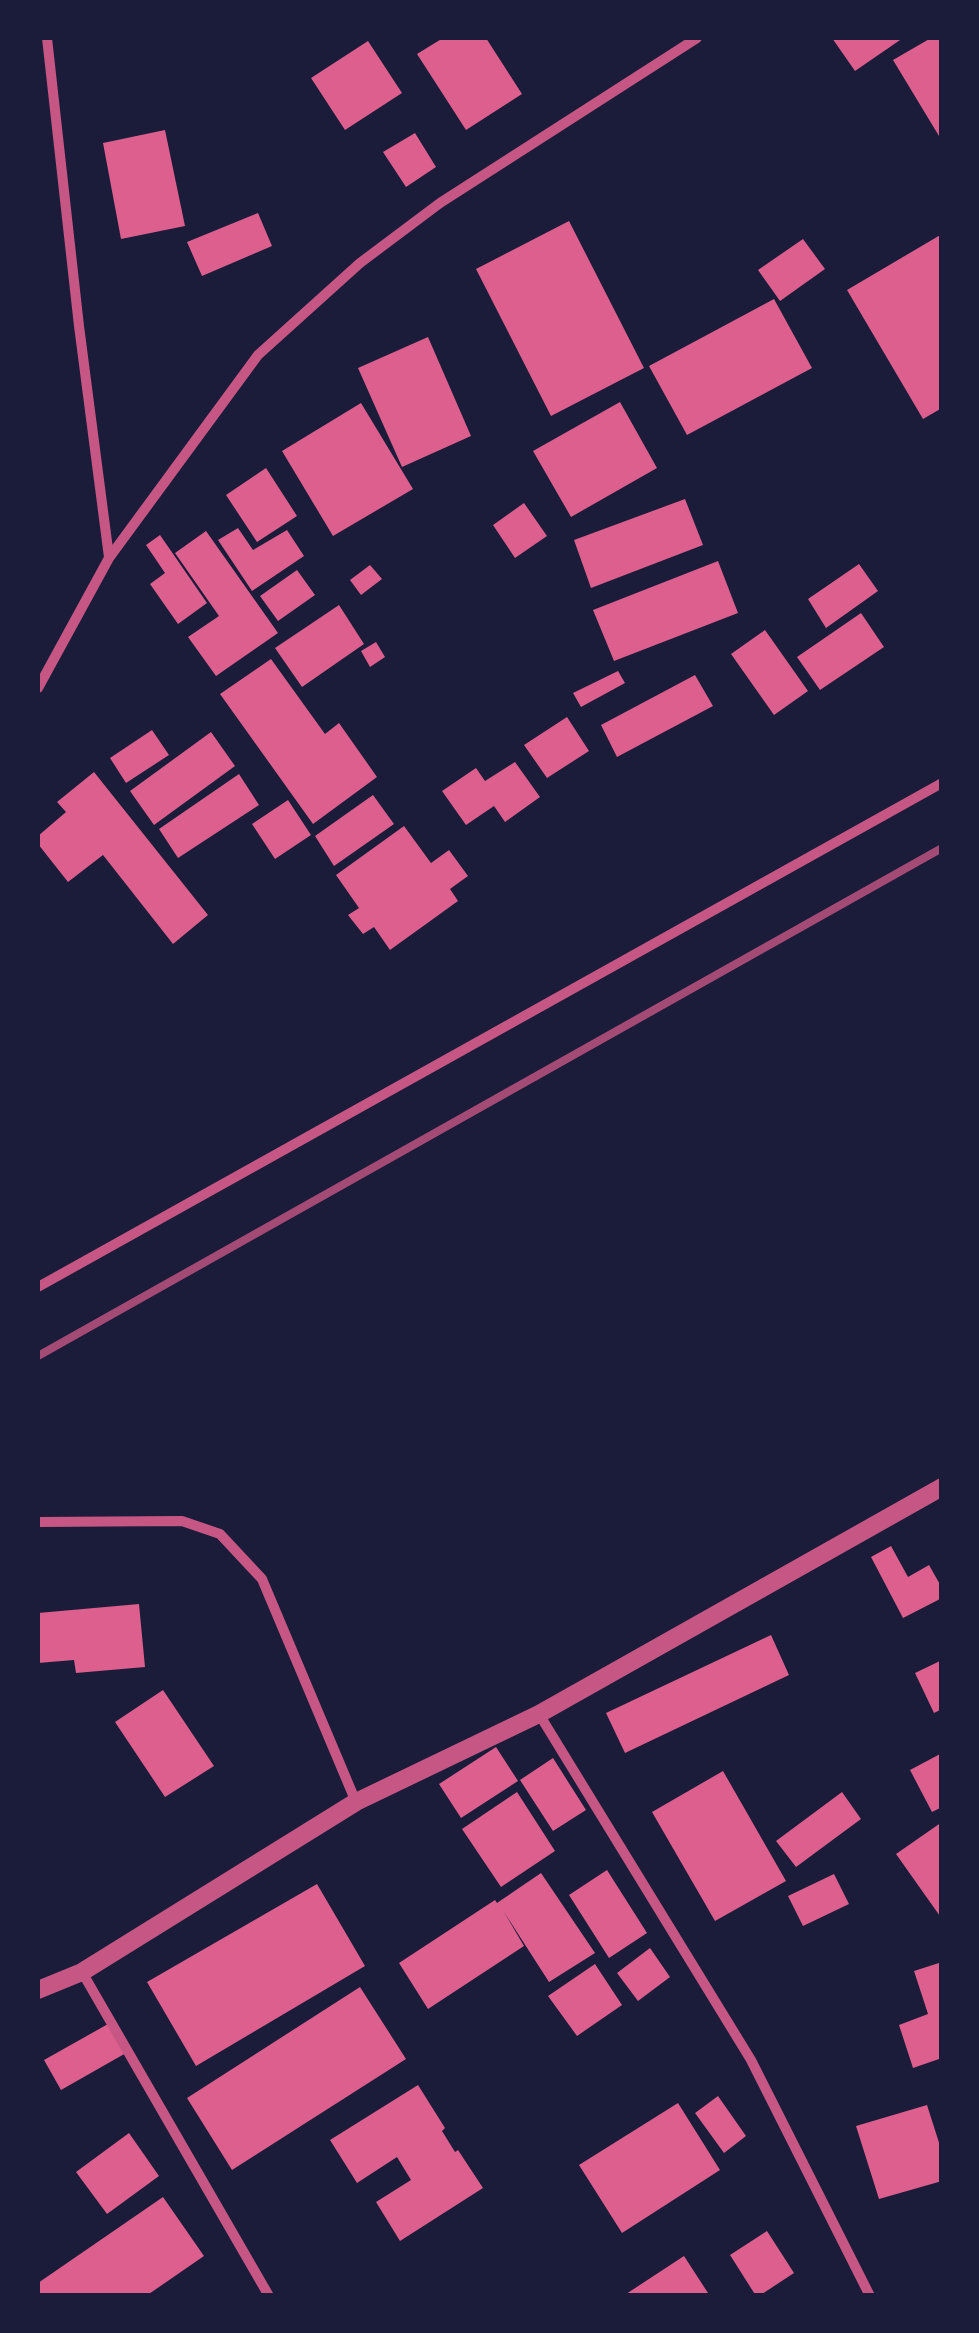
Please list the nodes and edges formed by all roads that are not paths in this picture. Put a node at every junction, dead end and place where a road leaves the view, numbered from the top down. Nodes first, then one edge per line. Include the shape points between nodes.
1 (47, 38) edge
2 (697, 38) edge
3 (110, 558) junction
4 (38, 688) edge
5 (942, 783) edge
6 (38, 1287) edge
7 (942, 1487) edge
8 (38, 1522) edge
9 (539, 1714) junction
10 (356, 1802) junction
11 (82, 1972) junction
12 (38, 1990) edge
13 (269, 2296) edge
14 (870, 2296) edge

1 - 3 street
2 - 3 street via 440,203 360,263 258,355
3 - 4 street
5 - 6 street
7 - 9 street
8 - 10 street via 182,1521 220,1534 262,1579
9 - 10 street
9 - 14 street via 752,2060
10 - 11 street
11 - 12 street
11 - 13 street

